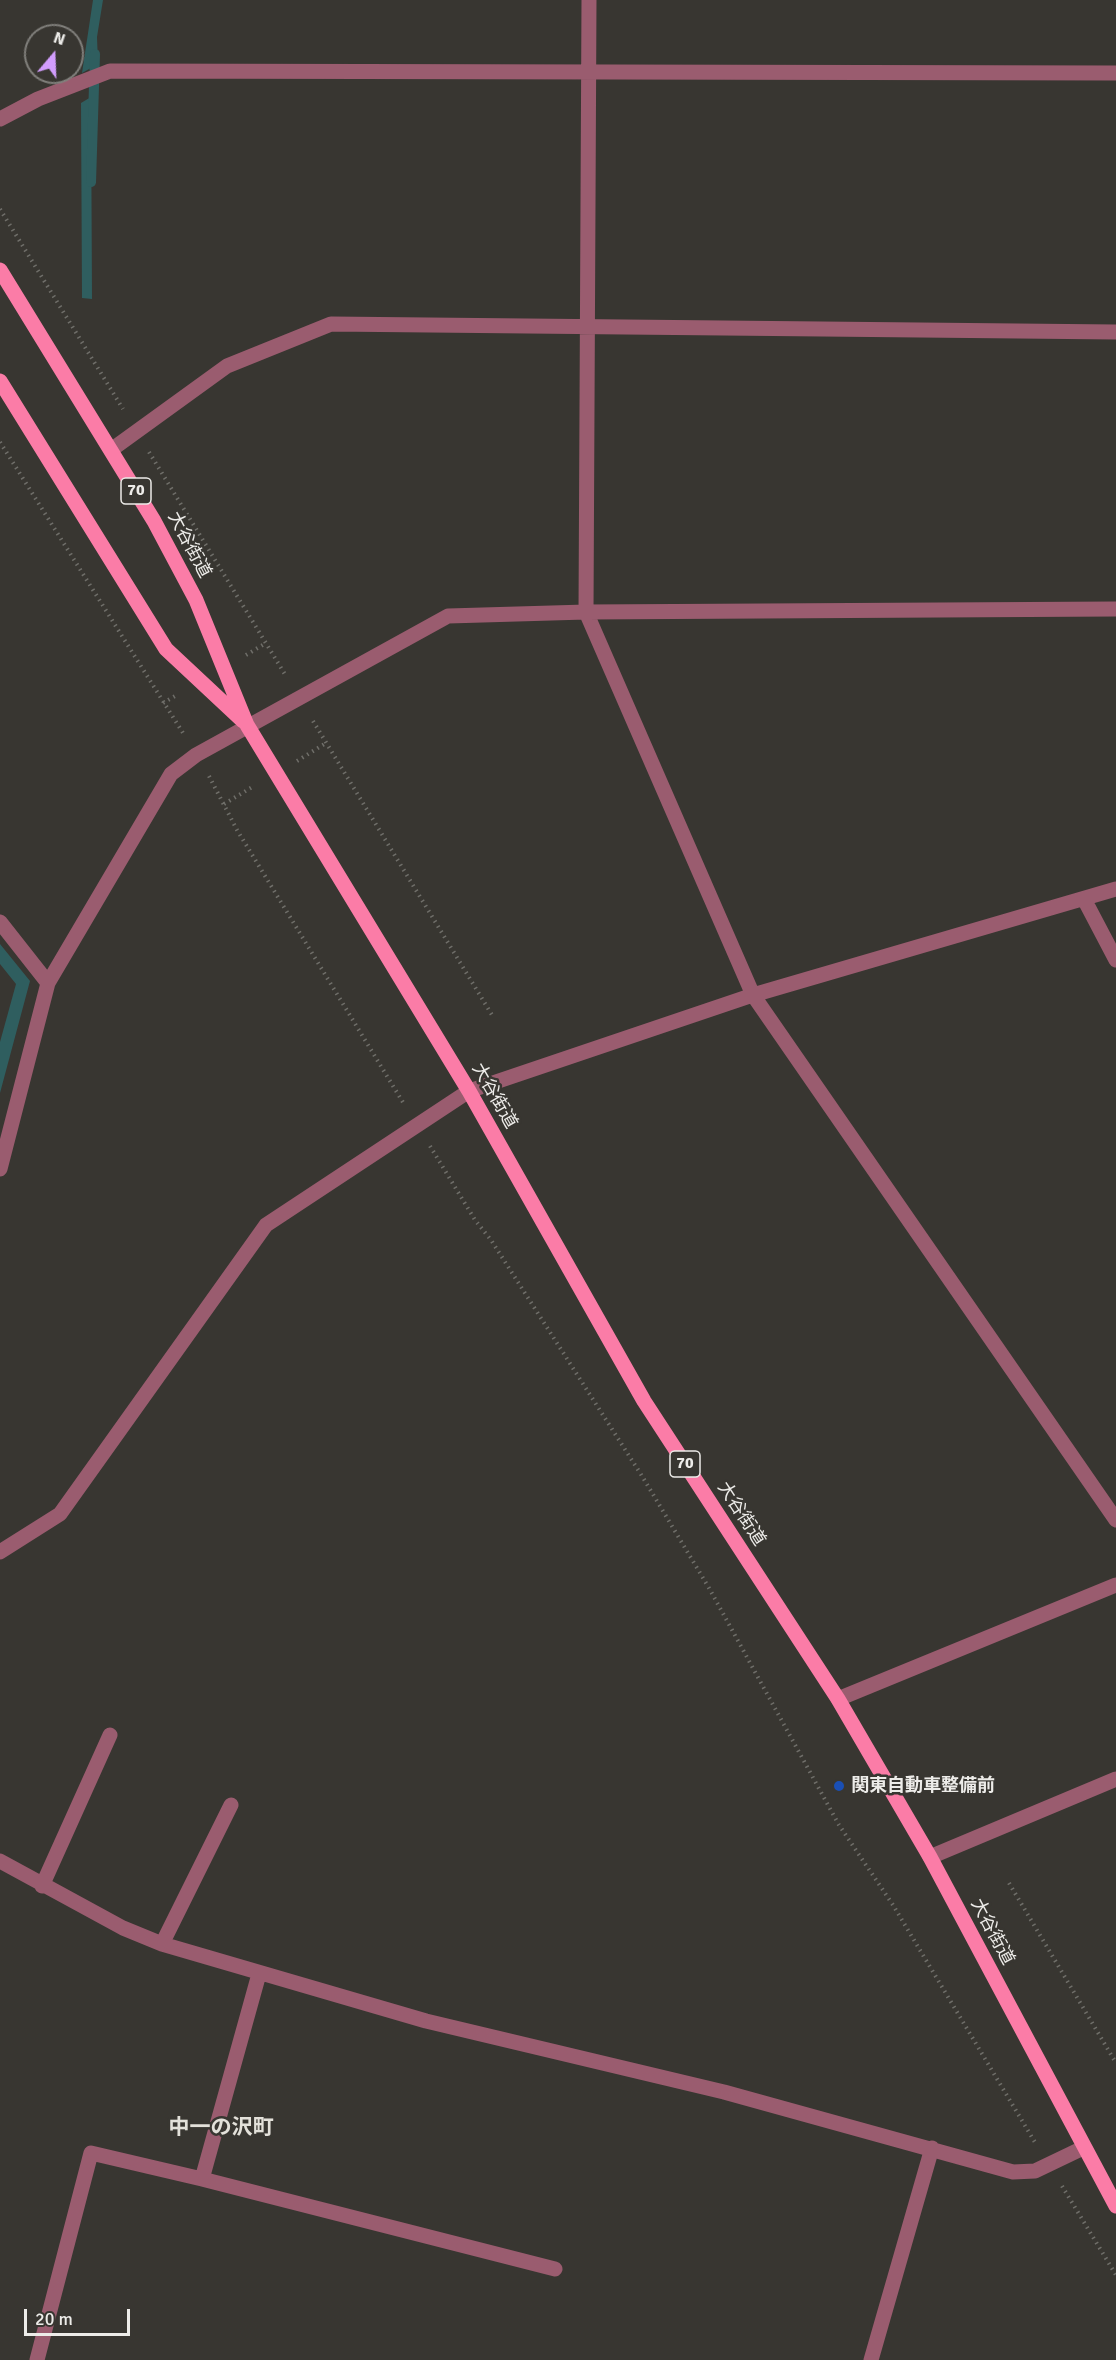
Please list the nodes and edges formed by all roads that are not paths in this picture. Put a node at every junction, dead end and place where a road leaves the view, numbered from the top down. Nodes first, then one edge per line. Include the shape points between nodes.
1 (590, 0) edge
2 (590, 72) junction
3 (1116, 73) edge
4 (0, 119) edge
5 (0, 270) edge
6 (589, 328) junction
7 (1116, 332) edge
8 (0, 381) edge
9 (111, 450) junction
10 (1116, 609) edge
11 (586, 612) junction
12 (247, 725) junction
13 (1116, 889) edge
14 (1084, 898) junction
15 (0, 922) edge
16 (1116, 960) edge
17 (48, 983) junction
18 (753, 995) junction
19 (469, 1091) junction
20 (0, 1169) edge
21 (1116, 1520) edge
22 (0, 1552) edge
23 (1116, 1585) edge
24 (838, 1699) junction
25 (110, 1735) dead end
26 (1116, 1779) edge
27 (231, 1805) dead end
28 (930, 1857) junction
29 (0, 1861) edge
30 (42, 1886) junction
31 (162, 1944) junction
32 (259, 1974) junction
33 (932, 2148) junction
34 (1083, 2148) junction
35 (202, 2179) junction
36 (1116, 2206) edge
37 (555, 2269) dead end
38 (37, 2360) edge
39 (872, 2360) edge

1 - 2 street
2 - 3 street
2 - 4 street via 110,70
2 - 6 street
5 - 9 main road, 大谷街道 / 70
6 - 7 street
6 - 9 street via 331,324 228,366
6 - 11 street
8 - 12 main road, 大谷街道 / 70 via 166,649
9 - 12 main road, 大谷街道 / 70 via 196,600
10 - 11 street
11 - 12 street via 448,616
11 - 18 street
12 - 17 street via 196,754 171,774
12 - 19 main road, 大谷街道 / 70
13 - 14 street
14 - 16 street
14 - 18 street
15 - 17 street
17 - 20 street
18 - 19 street
18 - 21 street
19 - 22 street via 266,1225 60,1514
19 - 24 main road, 大谷街道 / 70 via 644,1401
23 - 24 street
24 - 28 main road, 大谷街道 / 70
25 - 30 street
26 - 28 street
27 - 31 street
28 - 34 main road, 大谷街道 / 70
29 - 30 street
30 - 31 street
31 - 32 street
32 - 33 street via 426,2021 713,2089
32 - 35 street
33 - 34 street via 1013,2172 1035,2171
33 - 39 street
34 - 36 main road, 大谷街道 / 70
35 - 37 street
35 - 38 street via 91,2153

